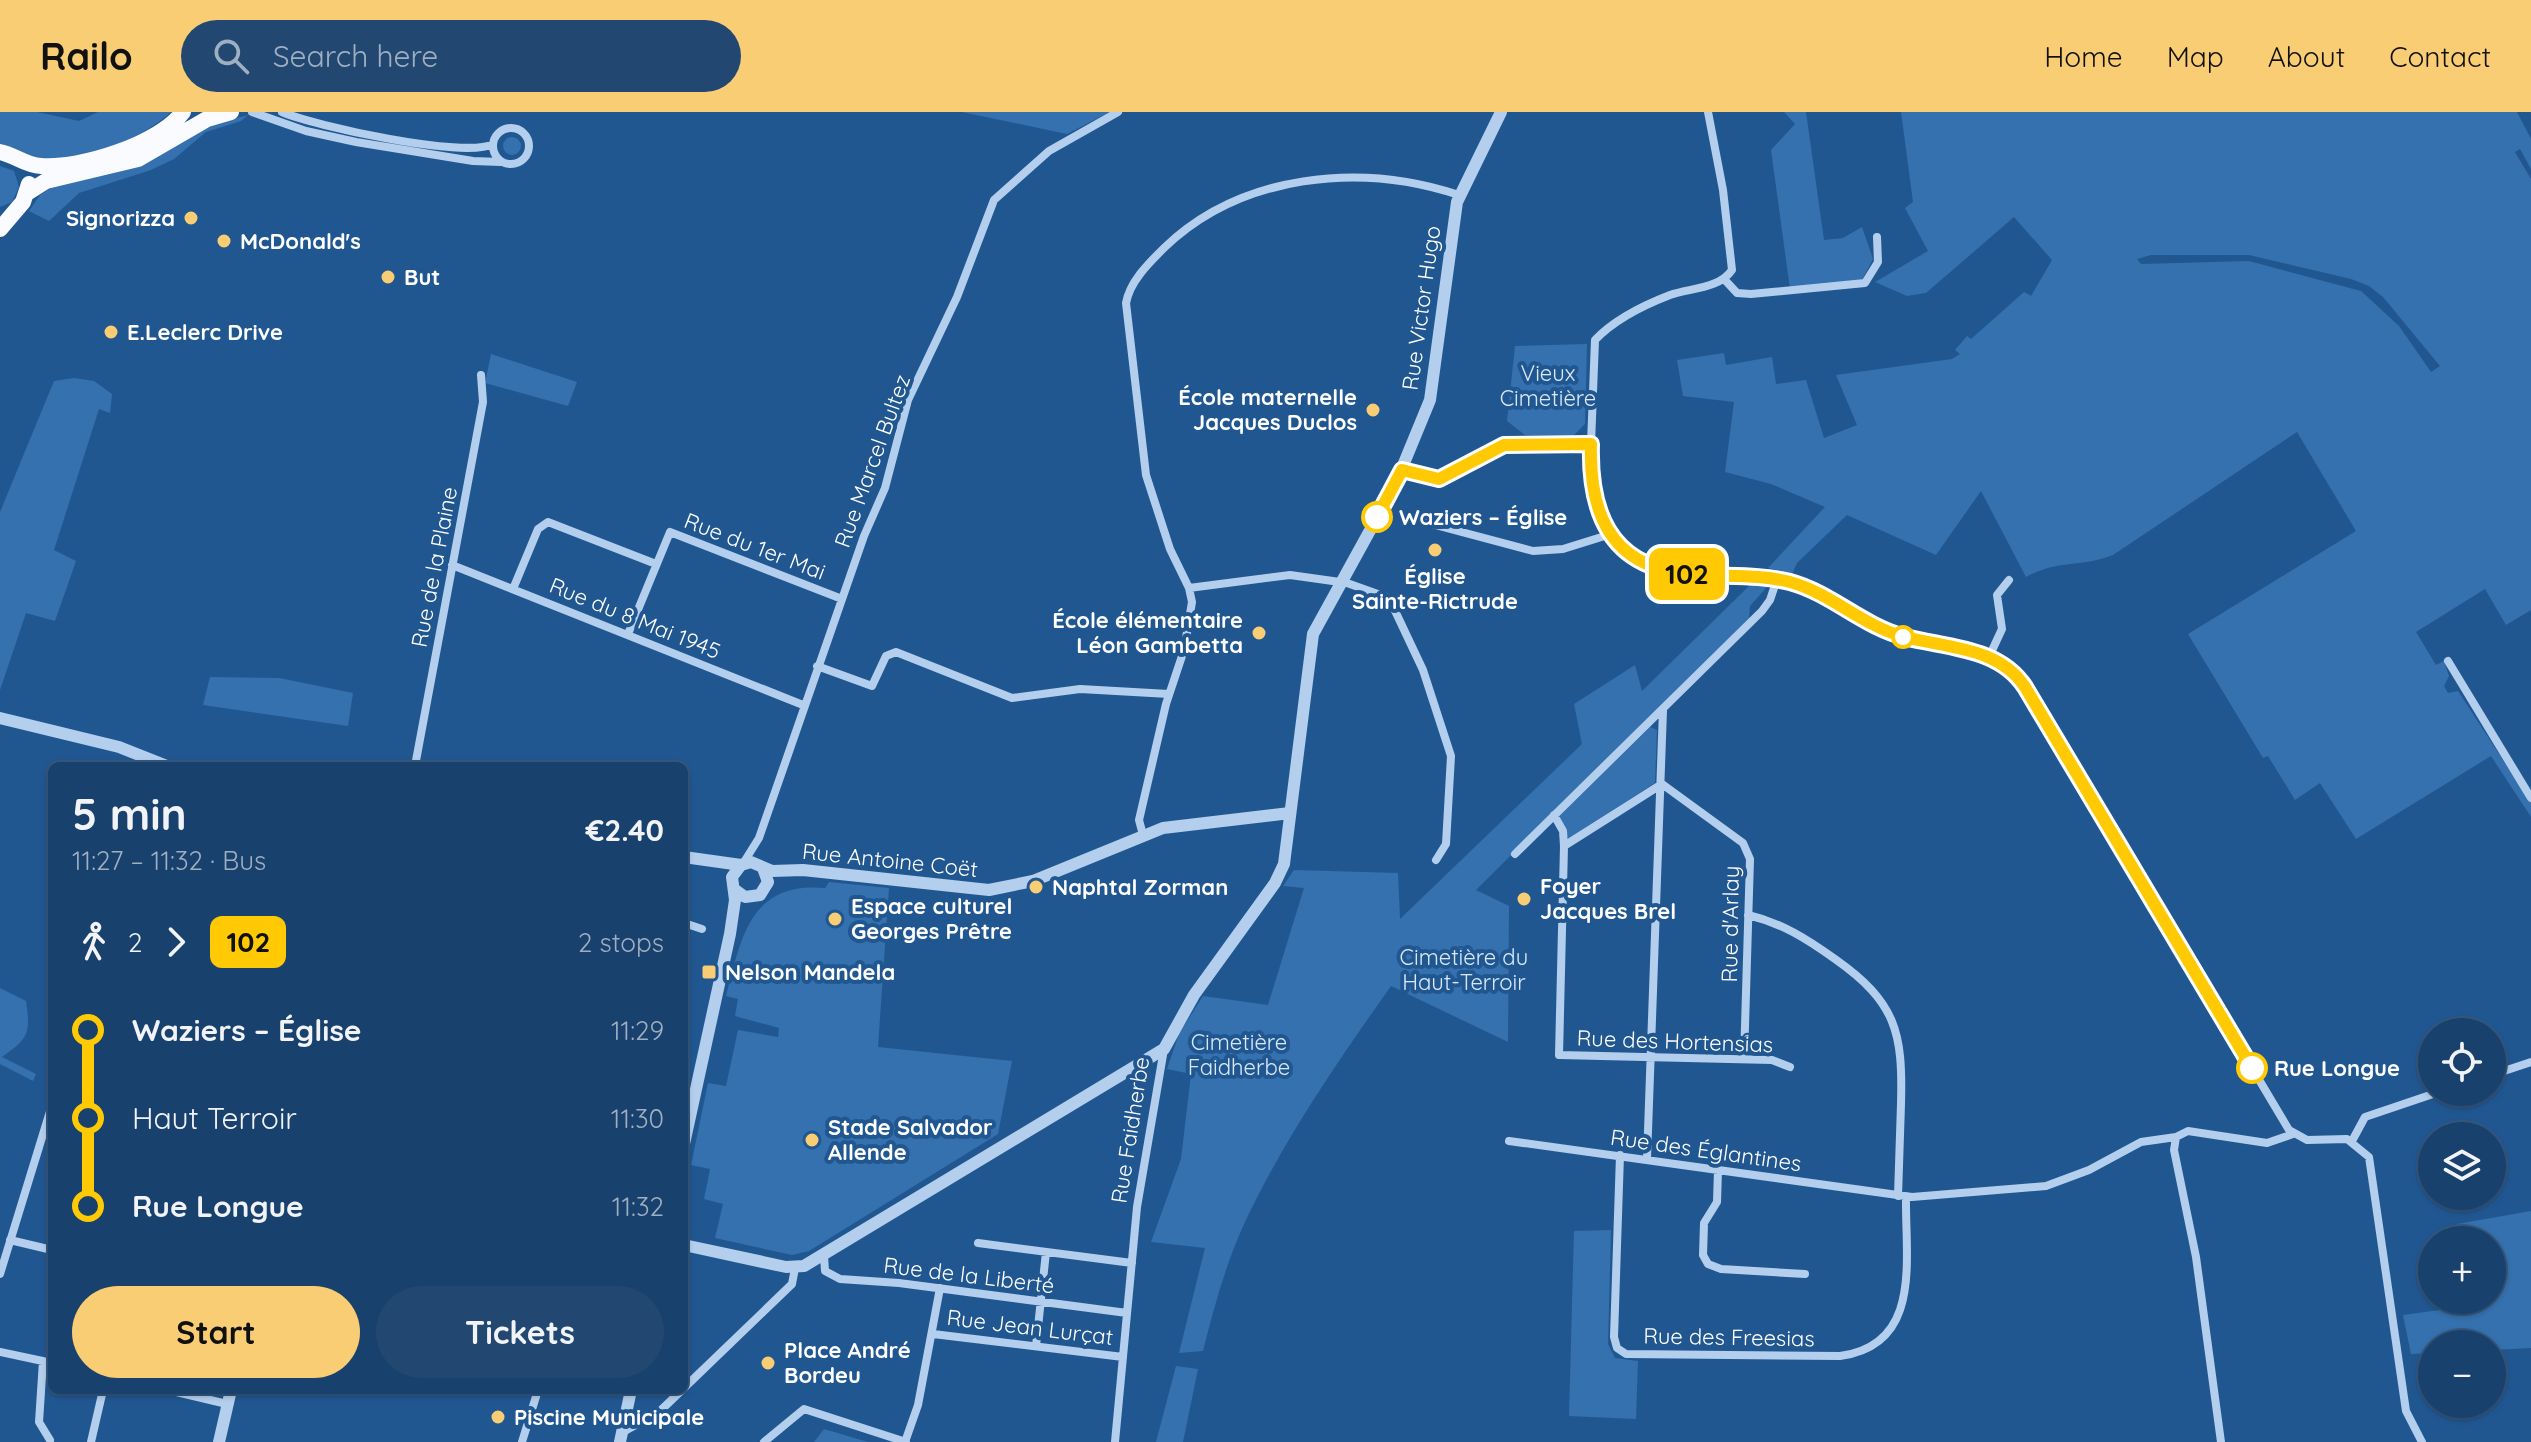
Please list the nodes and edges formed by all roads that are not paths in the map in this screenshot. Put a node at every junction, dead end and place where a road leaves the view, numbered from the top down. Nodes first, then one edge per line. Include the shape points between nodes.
1 (183, 112) edge
2 (252, 112) edge
3 (282, 112) edge
4 (1118, 112) edge
5 (1501, 112) edge
6 (1708, 112) edge
7 (217, 113) edge
8 (493, 144) junction
9 (0, 152) edge
10 (18, 160) junction
11 (501, 162) junction
12 (27, 193) junction
13 (1459, 195) junction
14 (7, 213) edge
15 (0, 229) edge
16 (1877, 237) dead end
17 (1724, 279) junction
18 (481, 375) dead end
19 (1591, 444) junction
20 (1402, 470) junction
21 (1424, 522) dead end
22 (1608, 535) junction
23 (656, 564) junction
24 (452, 565) junction
25 (1777, 579) junction
26 (2009, 580) dead end
27 (1340, 582) junction
28 (1189, 588) junction
29 (513, 589) junction
30 (842, 599) junction
31 (628, 634) junction
32 (1989, 657) junction
33 (2448, 661) dead end
34 (817, 666) junction
35 (1169, 694) junction
36 (803, 705) junction
37 (1663, 710) junction
38 (1, 718) edge
39 (156, 762) edge
40 (416, 762) edge
41 (1662, 784) junction
42 (2531, 798) edge
43 (1290, 813) junction
44 (1554, 815) junction
45 (1143, 835) junction
46 (759, 838) junction
47 (1564, 846) junction
48 (1515, 854) dead end
49 (688, 858) edge
50 (698, 859) junction
51 (1436, 860) dead end
52 (742, 864) junction
53 (761, 866) junction
54 (734, 886) junction
55 (753, 897) junction
56 (1748, 915) junction
57 (688, 924) edge
58 (702, 929) dead end
59 (730, 934) junction
60 (1164, 1049) junction
61 (1653, 1057) junction
62 (1744, 1059) junction
63 (2531, 1062) edge
64 (1790, 1067) dead end
65 (2506, 1070) edge
66 (2418, 1099) edge
67 (48, 1118) edge
68 (688, 1126) edge
69 (2293, 1134) junction
70 (2176, 1137) junction
71 (1509, 1141) dead end
72 (2352, 1141) junction
73 (1620, 1155) junction
74 (1647, 1159) junction
75 (1718, 1170) junction
76 (1902, 1197) junction
77 (10, 1240) junction
78 (978, 1243) dead end
79 (688, 1246) edge
80 (48, 1249) edge
81 (1046, 1252) junction
82 (824, 1256) junction
83 (1132, 1263) junction
84 (795, 1268) junction
85 (0, 1274) edge
86 (1805, 1274) dead end
87 (940, 1288) junction
88 (1041, 1302) junction
89 (1127, 1313) junction
90 (933, 1334) junction
91 (1036, 1346) junction
92 (0, 1352) edge
93 (1123, 1357) junction
94 (48, 1362) edge
95 (688, 1384) edge
96 (102, 1394) edge
97 (185, 1394) edge
98 (230, 1394) edge
99 (537, 1394) edge
100 (630, 1394) edge
101 (678, 1394) edge
102 (227, 1404) junction
103 (621, 1437) edge
104 (50, 1440) edge
105 (91, 1442) edge
106 (219, 1442) edge
107 (522, 1442) edge
108 (764, 1442) edge
109 (905, 1442) edge
110 (1115, 1442) edge
111 (2221, 1442) edge
112 (2422, 1442) edge

1 - 10 main road via 153,136 104,156 48,166
2 - 11 street via 356,142
3 - 8 street via 334,127 466,149
4 - 30 street, Rue Marcel Bultez via 1055,146 996,197 900,423 883,496
5 - 13 street, Rue Victor Hugo
6 - 17 street via 1734,262
7 - 12 main road via 138,159 46,181
8 - 11 street
8 - 11 street via 509,128 529,139 524,160 514,165
9 - 10 main road
10 - 12 main road via 27,176
12 - 14 main road
13 - 20 street, Rue Victor Hugo via 1434,386
13 - 28 street via 1362,179 1270,186 1188,228 1130,288 1126,303 1146,475
14 - 15 main road
16 - 17 street via 1878,262 1865,283 1740,294
17 - 19 street via 1644,306 1595,340
18 - 24 street, Rue de la Plaine via 483,402
19 - 20 street via 1504,445 1439,479
19 - 22 street via 1591,475
20 - 27 street, Rue Victor Hugo
21 - 22 street via 1533,551 1563,549
22 - 25 street via 1666,570
23 - 29 street via 548,522 538,529
23 - 30 street, Rue du 1er Mai via 670,532
23 - 31 street, Rue du 1er Mai
24 - 29 street, Rue du 8 Mai 1945
24 - 40 street, Rue de la Plaine
25 - 32 street via 1809,589 1898,635
25 - 37 street via 1762,611
26 - 32 street via 1997,595 2002,629
27 - 28 street via 1275,575
27 - 43 street, Rue Faidherbe via 1311,642
27 - 51 street via 1386,595 1423,670 1451,756 1446,844
28 - 35 street via 1189,629
29 - 31 street, Rue du 8 Mai 1945
30 - 34 street, Rue Marcel Bultez
31 - 36 street, Rue du 8 Mai 1945
32 - 69 street via 2008,666 2025,687
33 - 42 street
34 - 35 street via 872,686 886,656 896,652 1012,698 1080,689
34 - 36 street, Rue Marcel Bultez
35 - 45 street via 1139,820
36 - 46 street, Rue Marcel Bultez
37 - 41 street
37 - 44 street
38 - 39 street via 119,747
41 - 47 street
41 - 56 street, Rue d'Arlay via 1746,847
41 - 61 street
43 - 45 street, Rue Antoine Coët via 1169,826
43 - 60 street, Rue Faidherbe via 1288,848 1278,878 1194,995
44 - 47 street
44 - 48 street
45 - 53 street, Rue Antoine Coët via 1033,881 989,890
46 - 52 street, Rue Marcel Bultez
46 - 53 street, Rue Marcel Bultez
47 - 61 street, Rue des Hortensias via 1559,1055
49 - 50 street
50 - 52 street
50 - 54 street via 718,868
52 - 53 street
52 - 54 street via 734,873
53 - 55 street via 767,884
54 - 55 street via 743,896
54 - 59 street
55 - 59 street via 741,907
56 - 62 street, Rue d'Arlay
56 - 76 street via 1797,933 1865,981 1888,1010 1902,1057
57 - 58 street
59 - 68 street
60 - 82 street
60 - 83 street, Rue Faidherbe
61 - 62 street, Rue des Hortensias
61 - 74 street
62 - 64 street, Rue des Hortensias
63 - 65 street
66 - 72 street via 2365,1117
67 - 77 street
69 - 70 street, Rue des Églantines via 2272,1143 2192,1131
69 - 72 street via 2307,1140
70 - 76 street, Rue des Églantines via 2141,1142 2046,1186
70 - 111 street
71 - 73 street, Rue des Églantines
72 - 112 street via 2373,1168 2406,1411
73 - 74 street, Rue des Églantines
73 - 76 street, Rue des Freesias via 1614,1337 1626,1354 1840,1356 1874,1346 1892,1330 1903,1303
74 - 75 street, Rue des Églantines
75 - 76 street, Rue des Églantines
75 - 86 street via 1717,1202 1704,1223 1703,1255 1708,1264
77 - 80 street
77 - 85 street
78 - 81 street
79 - 84 street
81 - 83 street
81 - 88 street
82 - 84 street
82 - 87 street, Rue de la Liberté via 825,1271 837,1279
83 - 89 street, Rue Faidherbe
84 - 95 street via 792,1284
87 - 88 street, Rue de la Liberté
87 - 90 street
88 - 89 street, Rue de la Liberté
88 - 91 street
89 - 93 street, Rue Faidherbe
90 - 91 street, Rue Jean Lurçat
90 - 109 street
91 - 93 street, Rue Jean Lurçat
92 - 94 street
93 - 110 street, Rue Faidherbe
94 - 104 street via 39,1422
96 - 105 street
97 - 102 street
98 - 102 street
99 - 107 street
100 - 103 street
101 - 103 street
102 - 106 street
108 - 109 street via 804,1409

